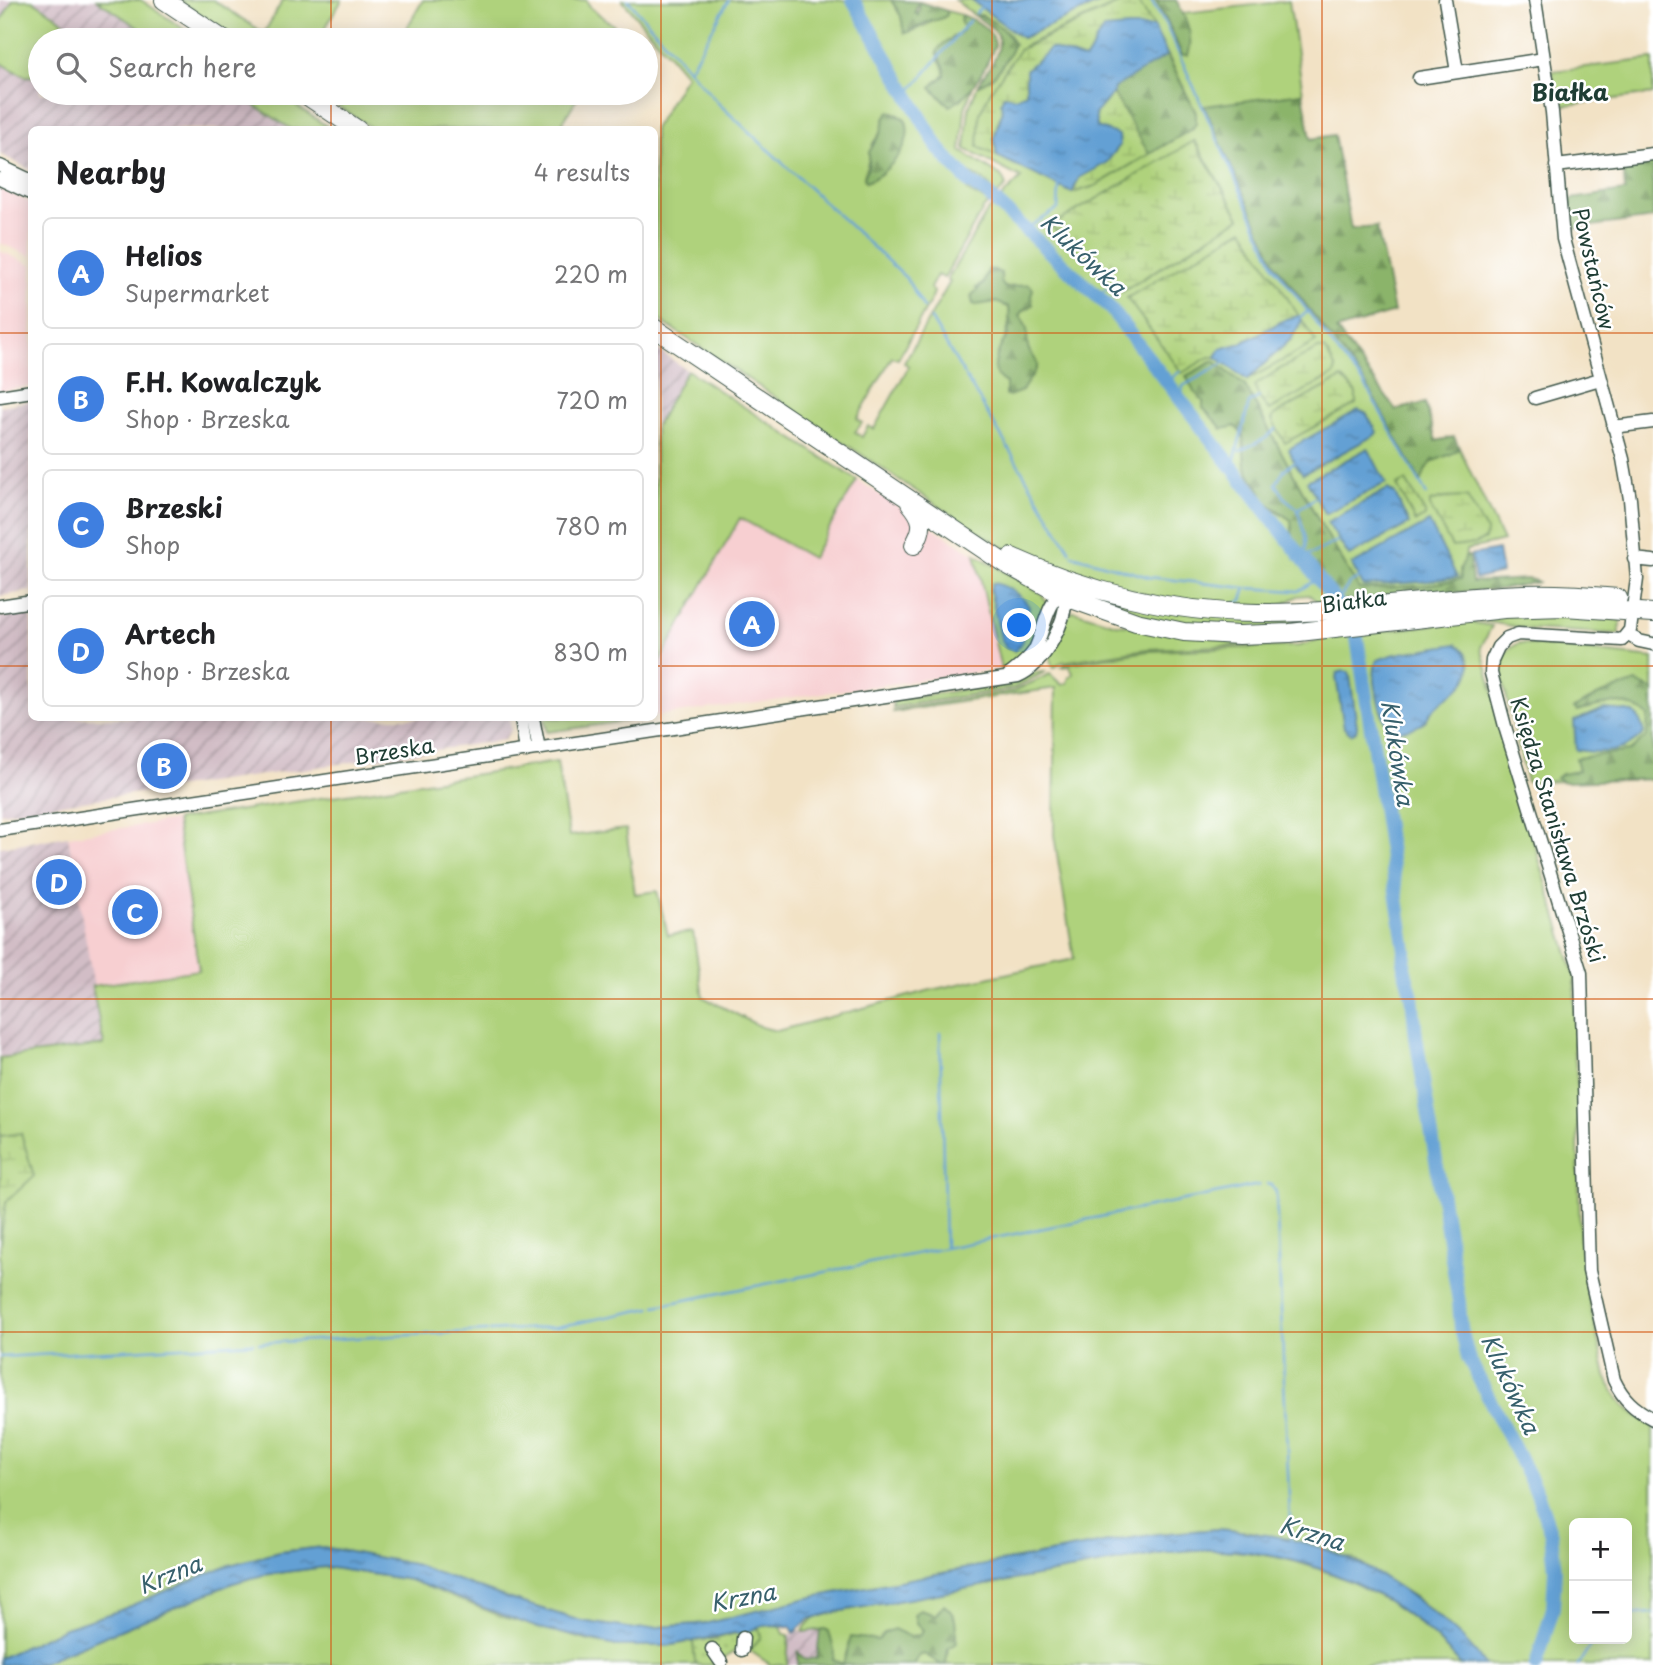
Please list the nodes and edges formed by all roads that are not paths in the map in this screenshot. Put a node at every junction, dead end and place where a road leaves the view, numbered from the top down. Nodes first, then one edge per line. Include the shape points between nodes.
1 (164, 0) edge
2 (1445, 0) edge
3 (1535, 0) edge
4 (206, 28) edge
5 (1544, 59) junction
6 (1457, 72) junction
7 (1419, 78) dead end
8 (321, 105) edge
9 (352, 126) edge
10 (1653, 154) edge
11 (0, 166) edge
12 (1556, 166) junction
13 (0, 179) edge
14 (28, 179) edge
15 (28, 192) edge
16 (658, 331) edge
17 (1600, 379) junction
18 (28, 392) edge
19 (0, 396) edge
20 (1535, 398) dead end
21 (1653, 422) edge
22 (1613, 427) junction
23 (901, 493) junction
24 (915, 545) dead end
25 (1634, 559) junction
26 (1653, 561) edge
27 (1066, 588) junction
28 (28, 602) edge
29 (1653, 602) edge
30 (1633, 605) junction
31 (0, 606) edge
32 (1653, 613) edge
33 (1375, 614) junction
34 (1628, 635) junction
35 (1653, 644) edge
36 (522, 721) edge
37 (533, 721) edge
38 (533, 750) junction
39 (0, 830) edge
40 (1653, 1419) edge
41 (712, 1649) dead end
42 (721, 1662) dead end

1 - 4 highway
2 - 6 street
3 - 5 street, Powstańców
5 - 6 street
5 - 12 street, Powstańców
6 - 7 street
8 - 9 highway
10 - 12 street
11 - 14 street
12 - 17 street, Powstańców via 1563,239
13 - 15 street
16 - 23 highway
17 - 20 street
17 - 22 street, Powstańców
18 - 19 street
21 - 22 street
22 - 25 street, Powstańców via 1628,484
23 - 24 highway via 922,518
23 - 27 highway via 1004,563
25 - 26 street
25 - 30 street, Powstańców
27 - 33 highway, Białka via 1198,610
27 - 33 highway, Białka via 1128,620 1184,632 1252,635 1329,629
27 - 38 street, Brzeska via 1032,654 1001,680
28 - 31 street
29 - 30 highway, Białka
30 - 32 highway, Białka
30 - 33 highway, Białka via 1576,594 1530,594
30 - 34 street
34 - 35 street
34 - 40 street, Księdza Stanisława Brzóski via 1617,641 1518,634 1498,647 1491,670 1581,973 1589,1271 1614,1380 1630,1405
36 - 38 street
37 - 38 street
38 - 39 street, Brzeska
41 - 42 street

